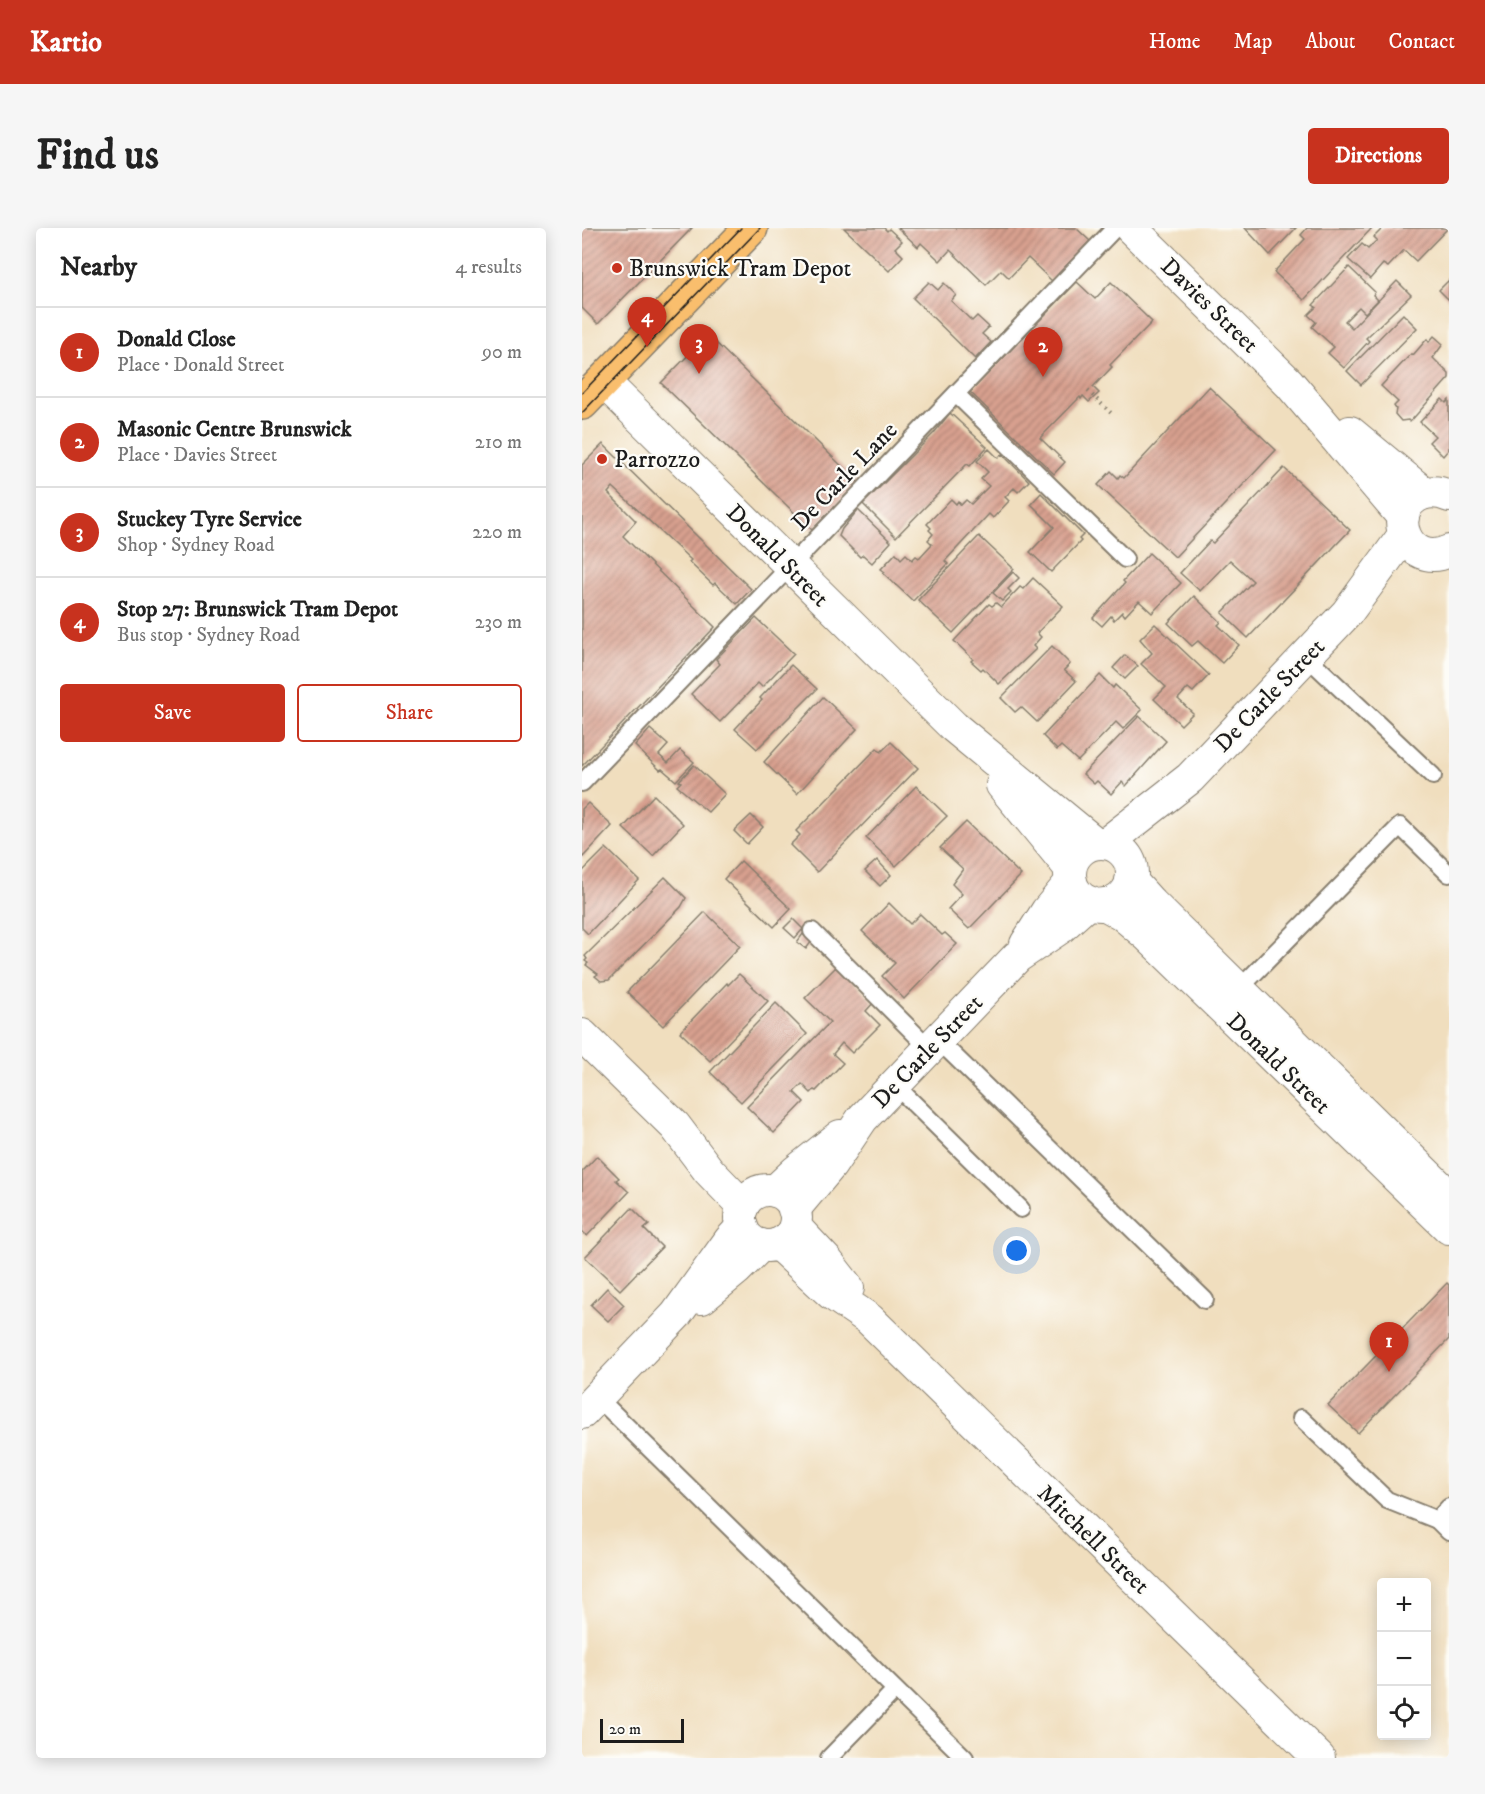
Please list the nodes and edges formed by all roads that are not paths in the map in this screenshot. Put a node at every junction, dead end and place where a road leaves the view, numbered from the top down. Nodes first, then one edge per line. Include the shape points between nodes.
1 (751, 228) edge
2 (1115, 228) edge
3 (1131, 228) edge
4 (1289, 383) junction
5 (593, 392) edge
6 (956, 394) junction
7 (1441, 493) edge
8 (1403, 526) junction
9 (1441, 556) edge
10 (1125, 559) dead end
11 (790, 567) junction
12 (1347, 613) junction
13 (1306, 656) junction
14 (954, 727) junction
15 (1433, 776) dead end
16 (1190, 778) junction
17 (582, 783) edge
18 (1101, 843) junction
19 (1131, 872) junction
20 (1449, 874) edge
21 (1084, 889) junction
22 (812, 931) dead end
23 (1239, 989) junction
24 (582, 1035) edge
25 (934, 1045) junction
26 (895, 1085) junction
27 (1449, 1196) edge
28 (1021, 1209) dead end
29 (768, 1218) junction
30 (1449, 1228) edge
31 (1205, 1300) dead end
32 (590, 1405) edge
33 (1301, 1418) dead end
34 (1449, 1507) edge
35 (1437, 1520) junction
36 (1449, 1532) edge
37 (895, 1690) junction
38 (829, 1758) edge
39 (965, 1758) edge
40 (1319, 1758) edge

1 - 5 highway
2 - 6 lane, De Carle Lane
3 - 4 street, Davies Street
4 - 7 street, Davies Street
4 - 8 street, Davies Street
5 - 11 street, Donald Street
6 - 10 lane
6 - 11 lane, De Carle Lane
7 - 8 street, De Carle Street via 1410,502
8 - 9 street, Davies Street via 1409,544 1418,551
8 - 12 street, De Carle Street
9 - 12 street, De Carle Street via 1400,573
11 - 14 street, Donald Street
11 - 17 lane, De Carle Lane
12 - 13 street, De Carle Street
13 - 15 lane
13 - 16 street, De Carle Street
14 - 18 street, Donald Street
14 - 21 street, Donald Street
16 - 18 street, De Carle Street
16 - 19 street, De Carle Street
18 - 19 street via 1121,850
18 - 21 street via 1079,852
19 - 21 street via 1121,897
19 - 23 street, Donald Street via 1150,902
20 - 23 lane via 1400,826
21 - 25 street, De Carle Street via 1047,911 1017,957
21 - 30 street, Donald Street via 1148,936
22 - 25 lane
23 - 27 street, Donald Street
24 - 29 street, Mitchell Street via 675,1126 709,1171
25 - 26 street, De Carle Street
25 - 31 lane
26 - 28 lane
26 - 29 street, De Carle Street via 862,1119 831,1165
29 - 32 street, De Carle Street via 730,1240 676,1315
29 - 40 street, Mitchell Street via 832,1294 869,1319
32 - 37 lane
33 - 35 lane via 1387,1500
34 - 35 lane
35 - 36 lane
37 - 38 lane
37 - 39 lane

